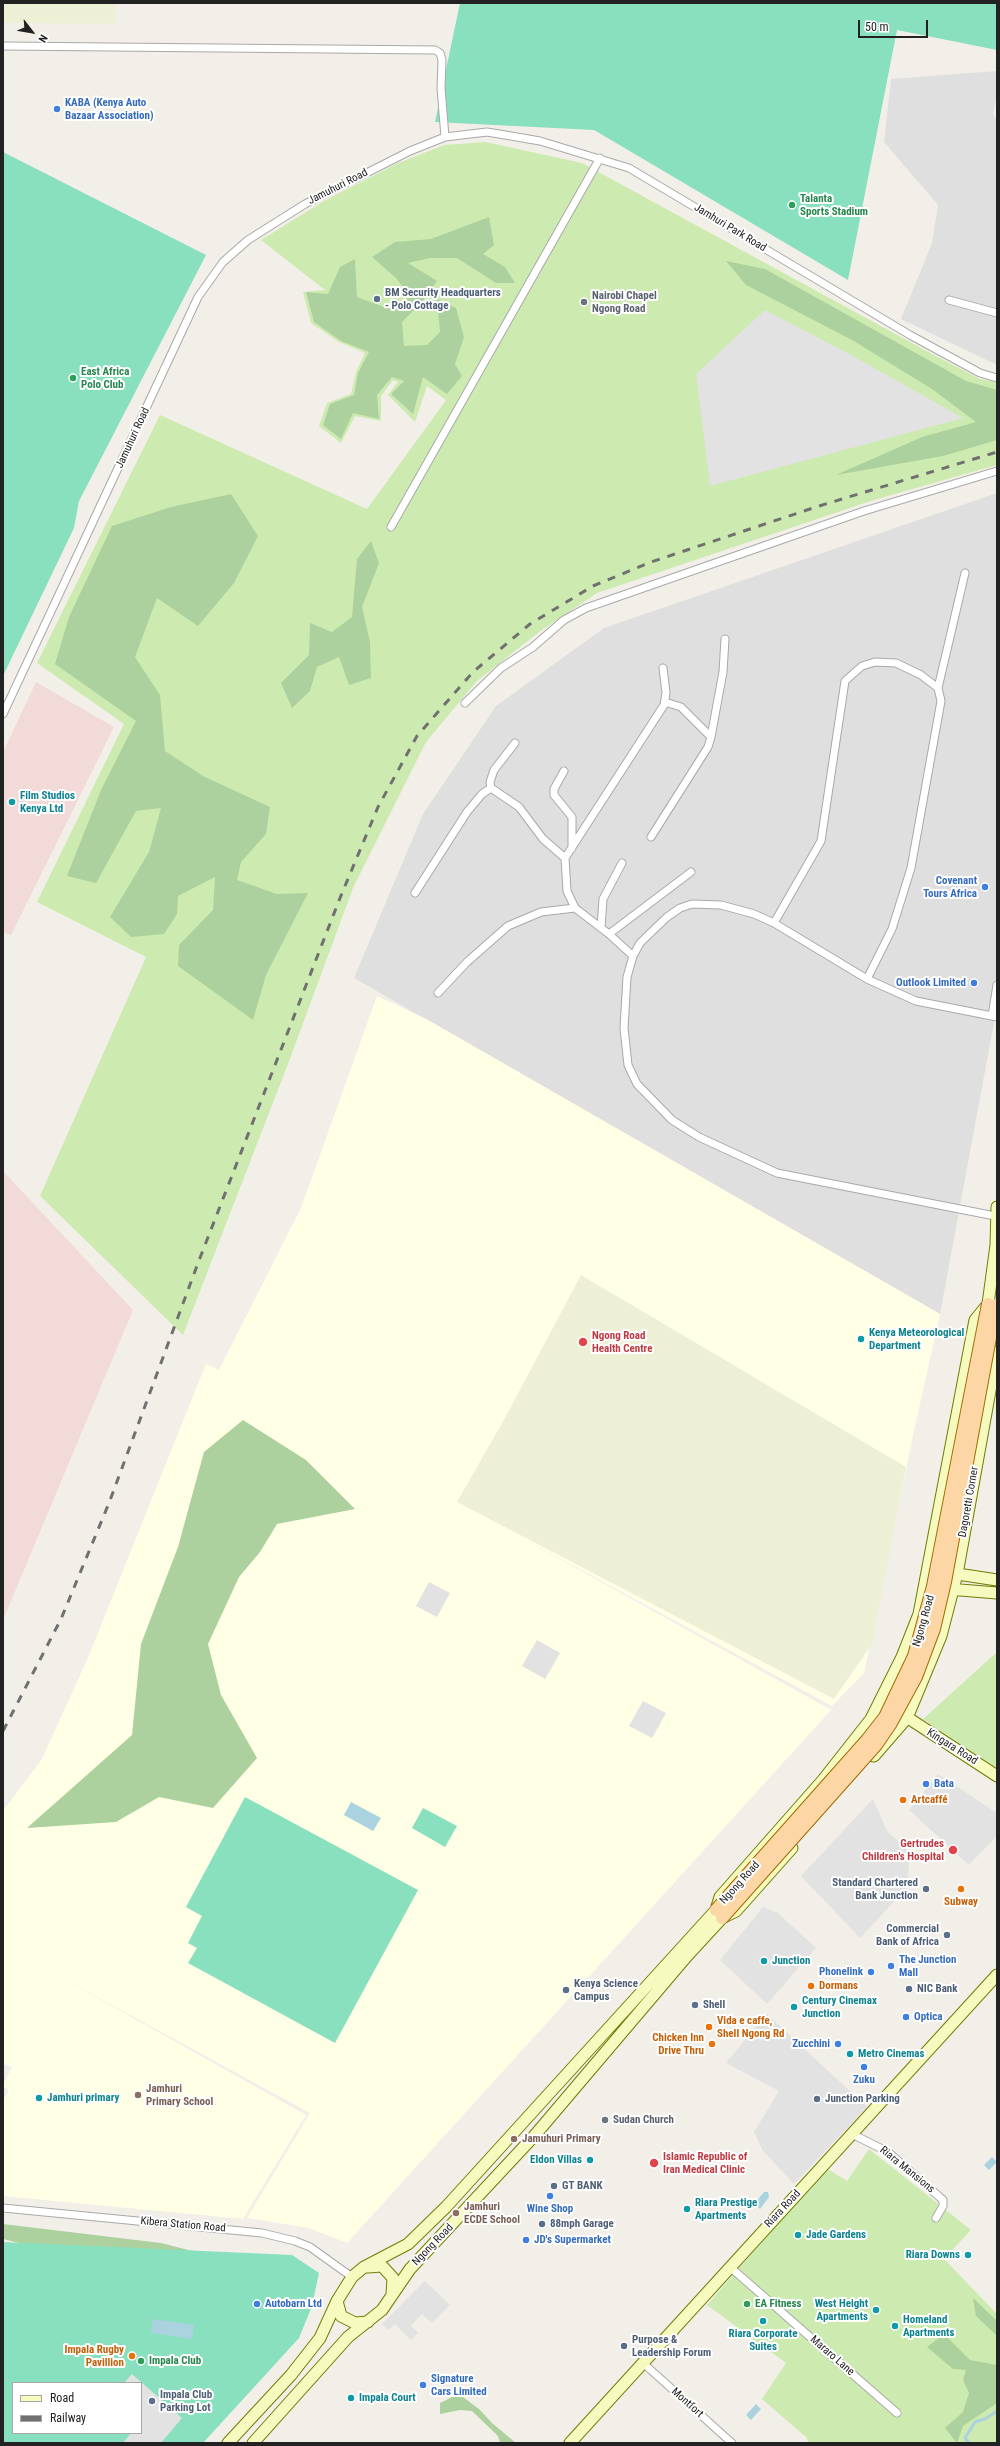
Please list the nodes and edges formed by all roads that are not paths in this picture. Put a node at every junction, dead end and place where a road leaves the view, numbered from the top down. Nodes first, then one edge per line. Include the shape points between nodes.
1 (3, 46) edge
2 (445, 137) junction
3 (600, 158) junction
4 (949, 300) dead end
5 (997, 313) edge
6 (997, 378) edge
7 (997, 471) edge
8 (391, 527) dead end
9 (965, 573) dead end
10 (725, 639) dead end
11 (663, 668) dead end
12 (938, 688) junction
13 (665, 702) junction
14 (465, 703) dead end
15 (3, 714) edge
16 (711, 737) junction
17 (515, 743) dead end
18 (564, 772) dead end
19 (491, 788) junction
20 (651, 837) dead end
21 (572, 848) junction
22 (565, 858) junction
23 (622, 863) dead end
24 (691, 872) dead end
25 (416, 893) dead end
26 (575, 908) junction
27 (774, 923) junction
28 (601, 928) junction
29 (609, 934) junction
30 (633, 956) junction
31 (867, 979) junction
32 (997, 986) edge
33 (438, 993) dead end
34 (994, 1016) edge
35 (996, 1211) edge
36 (994, 1305) edge
37 (997, 1352) edge
38 (957, 1413) junction
39 (984, 1418) junction
40 (933, 1568) junction
41 (957, 1574) junction
42 (997, 1580) edge
43 (929, 1585) junction
44 (954, 1590) junction
45 (997, 1593) edge
46 (881, 1701) junction
47 (907, 1718) junction
48 (997, 1776) edge
49 (719, 1914) junction
50 (997, 1975) edge
51 (852, 2134) junction
52 (3, 2208) edge
53 (936, 2218) dead end
54 (364, 2267) junction
55 (730, 2267) junction
56 (352, 2277) junction
57 (392, 2294) junction
58 (337, 2301) junction
59 (368, 2322) junction
60 (643, 2363) junction
61 (897, 2413) dead end
62 (228, 2443) edge
63 (253, 2443) edge
64 (570, 2443) edge
65 (732, 2443) edge

1 - 2 street via 435,50 440,53 442,60 441,88
2 - 3 street, Jamhuri Park Road via 486,132 540,141
2 - 15 street, Jamuhuri Road via 410,150 305,204 248,240 223,262 198,296
3 - 6 street, Jamhuri Park Road via 648,178 910,335 980,373
3 - 8 street
4 - 5 street
7 - 14 street via 864,511 586,608 564,620 533,647 501,668
9 - 12 street
10 - 16 street via 723,672
11 - 13 street
12 - 27 street via 921,675 896,663 874,662 862,666 846,681 821,841
12 - 31 street via 941,702 911,868 892,929
13 - 16 street via 681,707
13 - 21 street
16 - 20 street via 708,746
17 - 19 street via 494,770
18 - 21 street via 554,789 554,795 572,817
19 - 22 street via 519,807 543,840
19 - 25 street via 482,794 467,812
21 - 22 street
22 - 26 street via 567,891
23 - 28 street via 603,898
24 - 29 street
26 - 28 street
26 - 33 street via 541,912 508,926 466,962
27 - 30 street via 738,908 692,904 667,917 640,943
27 - 31 street
28 - 29 street
29 - 30 street
30 - 35 street via 627,978 624,1028 628,1065 645,1095 672,1120 699,1137 777,1173
31 - 34 street via 916,1001
32 - 34 street
35 - 36 main road, Ngong Road
36 - 38 main road, Ngong Road via 975,1320
36 - 40 main road, Ngong Road, bridge
36 - 49 main road, Ngong Road, bridge via 945,1582 934,1629 916,1677 876,1745
37 - 39 main road
38 - 39 main road
38 - 40 main road, Ngong Road
39 - 41 main road, Dagoretti Corner
40 - 41 main road
40 - 43 main road, Ngong Road, bridge
41 - 42 main road
41 - 44 main road, Ngong Road
43 - 44 main road
43 - 46 main road, Ngong Road via 915,1625
43 - 49 main road, Ngong Road, bridge via 914,1656 885,1717
44 - 45 main road
44 - 47 main road, Ngong Road via 941,1636
46 - 47 main road, Kingara Road
46 - 49 main road, Ngong Road via 850,1749 720,1897
47 - 48 main road, Kingara Road
47 - 49 main road, Ngong Road via 736,1911
49 - 54 main road, Ngong Road via 625,2008 446,2207 408,2244
49 - 57 main road, Ngong Road via 535,2134 410,2269
50 - 51 main road, Riara Road
51 - 53 street, Riara Mansions via 888,2152 943,2200 943,2206
51 - 55 main road, Riara Road
52 - 56 street, Kibera Station Road via 262,2233 295,2240 310,2247
54 - 56 main road, Ngong Road
54 - 57 main road via 382,2266 393,2278
55 - 60 main road, Riara Road
55 - 61 street, Mararo Lane
56 - 58 main road, Ngong Road
57 - 59 main road, Ngong Road via 382,2310
58 - 59 main road via 341,2316 355,2323
58 - 62 main road, Ngong Road via 320,2338 291,2375
59 - 63 main road, Ngong Road via 348,2337
60 - 64 main road, Riara Road
60 - 65 street, Montfort

